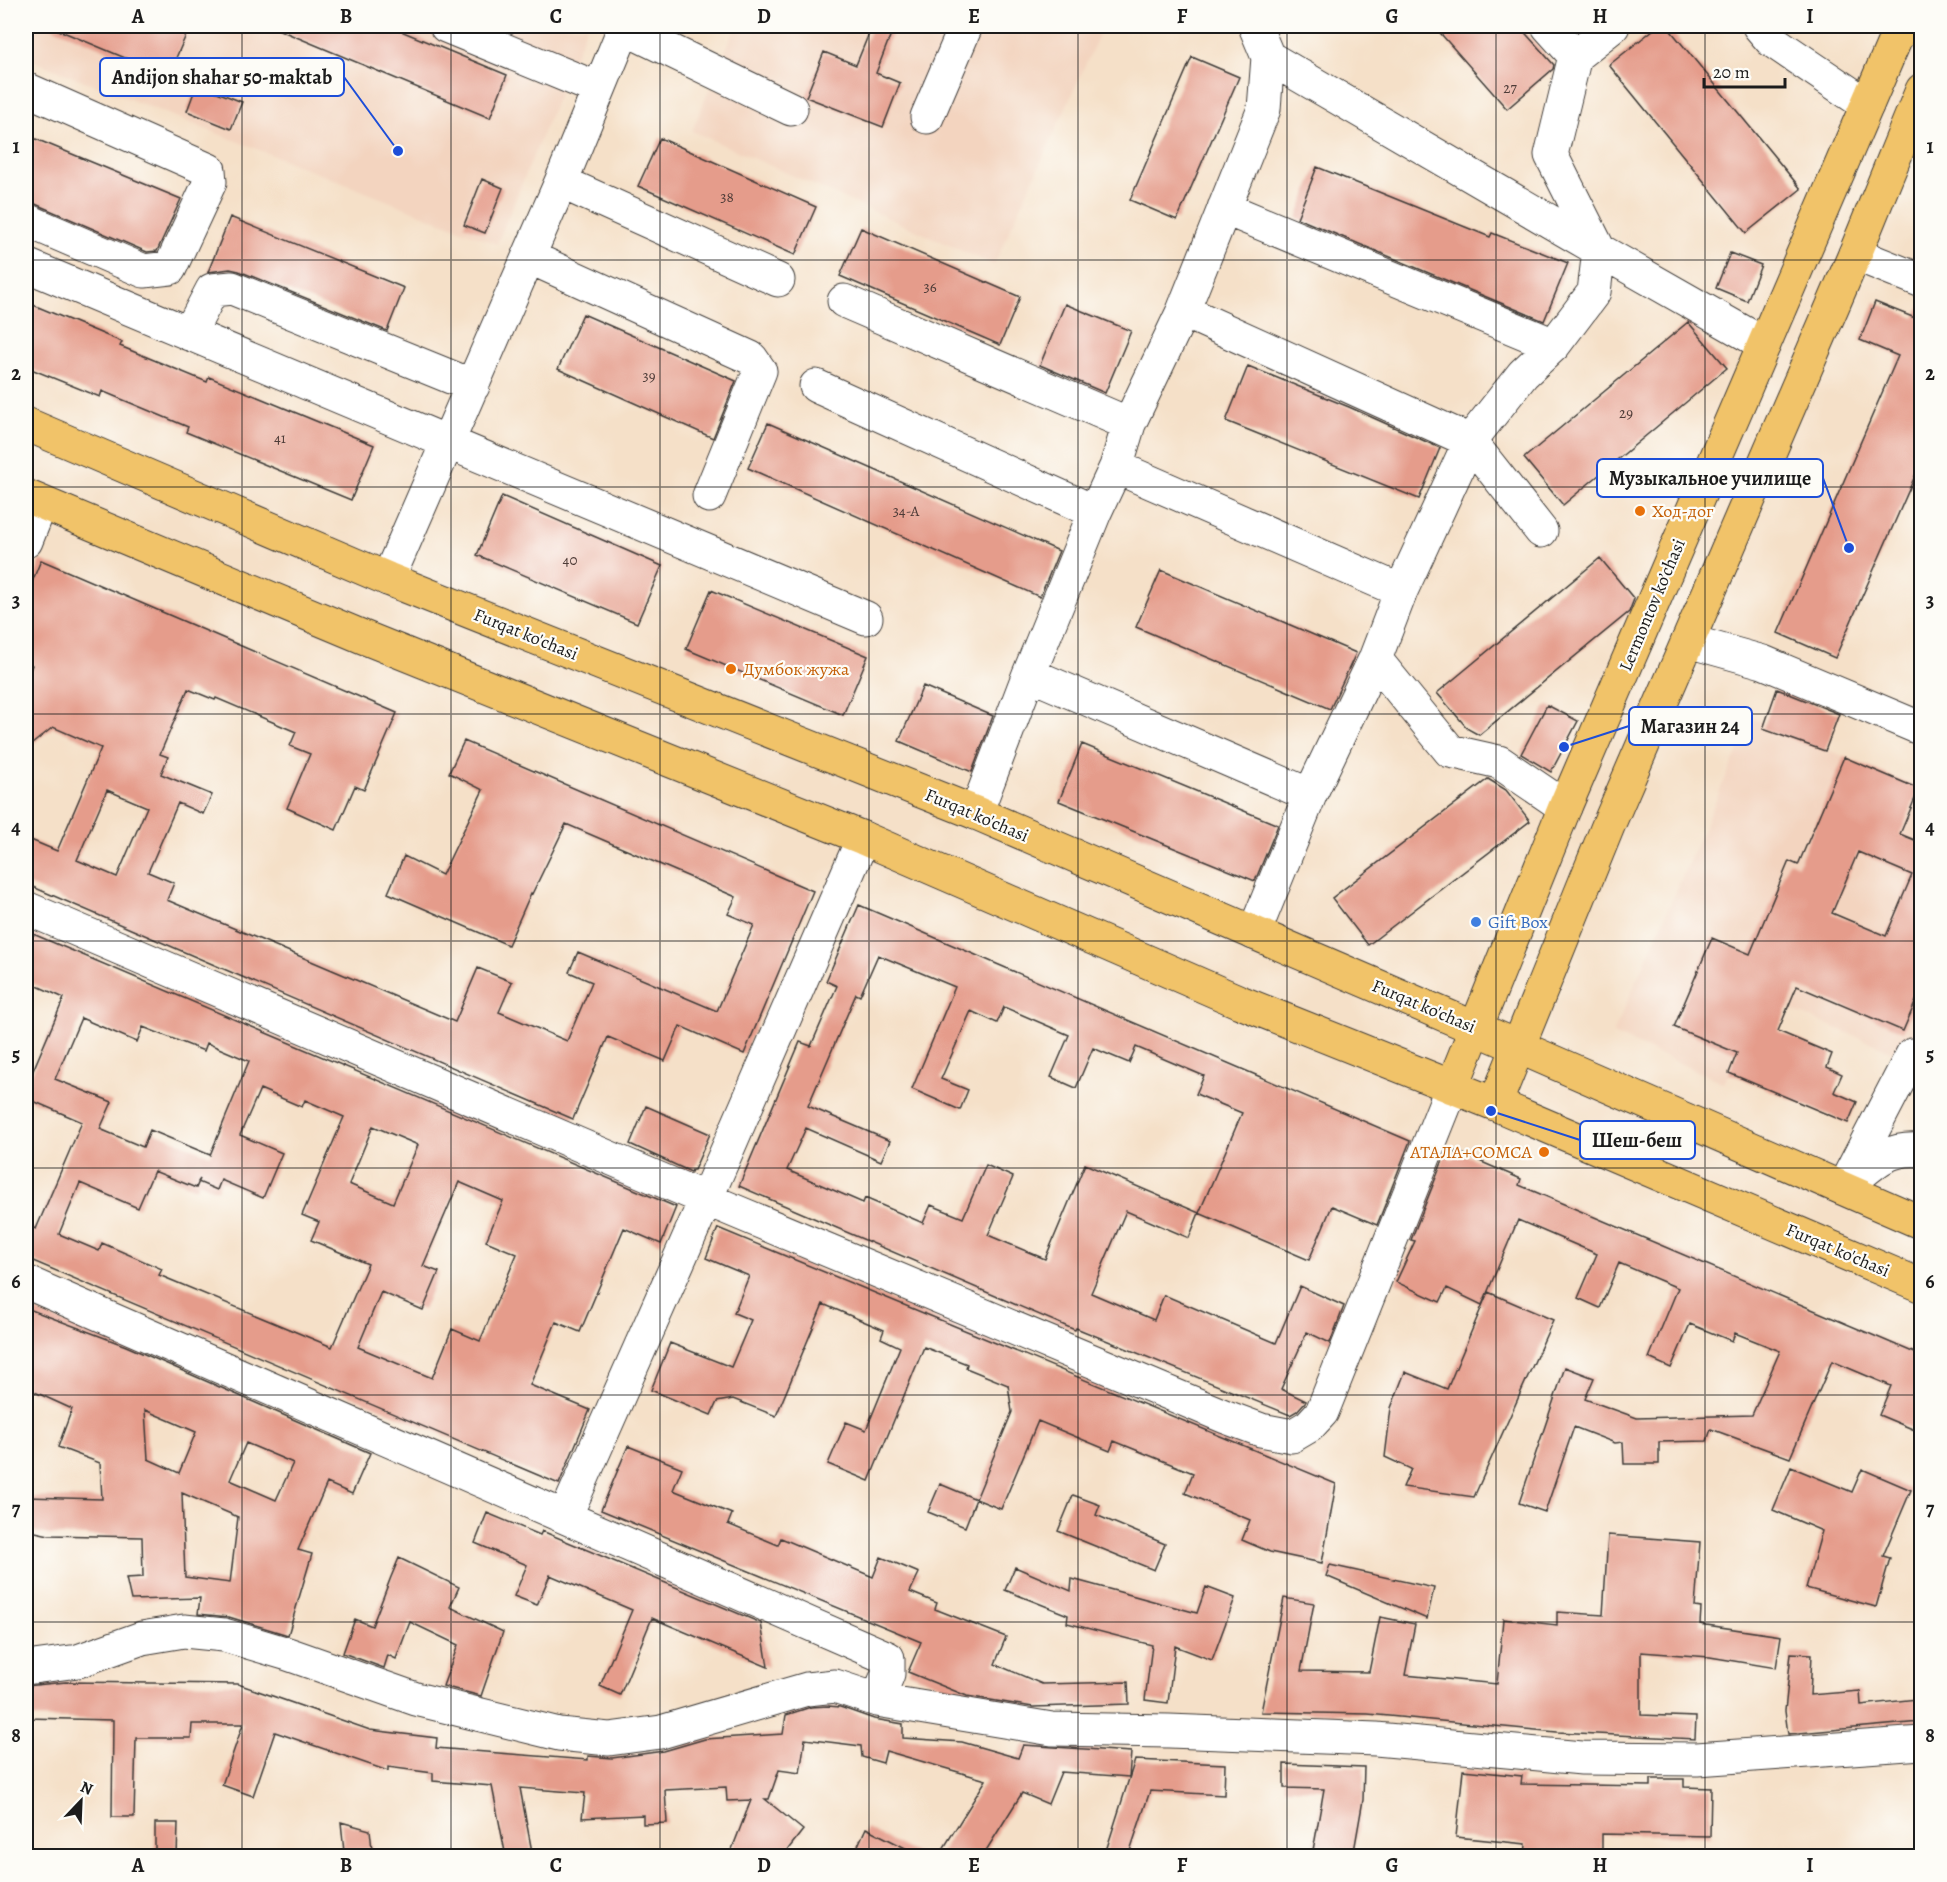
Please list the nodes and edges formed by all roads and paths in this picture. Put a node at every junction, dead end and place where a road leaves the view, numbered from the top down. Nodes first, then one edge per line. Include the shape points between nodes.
1 (446, 26) edge
2 (625, 26) edge
3 (966, 26) edge
4 (1255, 26) edge
5 (1548, 26) edge
6 (1613, 26) edge
7 (1759, 26) edge
8 (1901, 26) edge
9 (1575, 56) junction
10 (1268, 57) junction
11 (26, 89) edge
12 (599, 89) junction
13 (1922, 90) edge
14 (1867, 105) junction
15 (791, 109) dead end
16 (927, 117) dead end
17 (561, 183) junction
18 (1224, 208) junction
19 (26, 220) edge
20 (1599, 250) junction
21 (1855, 254) junction
22 (529, 257) junction
23 (26, 265) edge
24 (778, 280) dead end
25 (1922, 281) edge
26 (844, 301) dead end
27 (1183, 312) junction
28 (189, 334) junction
29 (1764, 344) junction
30 (1554, 345) junction
31 (473, 386) junction
32 (816, 386) dead end
33 (26, 424) edge
34 (1129, 424) junction
35 (1470, 441) junction
36 (448, 443) junction
37 (1116, 467) junction
38 (709, 496) dead end
39 (33, 500) edge
40 (1095, 512) junction
41 (1541, 531) dead end
42 (26, 541) edge
43 (388, 579) junction
44 (1401, 591) junction
45 (866, 618) dead end
46 (1688, 641) junction
47 (1375, 659) junction
48 (1029, 674) junction
49 (1922, 729) edge
50 (1310, 795) junction
51 (1565, 807) junction
52 (976, 813) junction
53 (863, 838) junction
54 (26, 908) edge
55 (1254, 933) junction
56 (1476, 1028) junction
57 (1519, 1047) junction
58 (1922, 1058) edge
59 (1452, 1087) junction
60 (1495, 1104) junction
61 (1921, 1150) edge
62 (1843, 1188) junction
63 (706, 1199) junction
64 (1922, 1223) edge
65 (26, 1282) edge
66 (1922, 1286) edge
67 (565, 1517) junction
68 (26, 1668) edge
69 (877, 1700) junction
70 (1922, 1743) edge

1 - 12 street
2 - 12 street
2 - 15 street
3 - 16 street
4 - 10 street
5 - 9 street
6 - 9 street
7 - 14 street via 1771,40
8 - 14 main road, Lermontov ko’chasi
9 - 20 street via 1551,155
10 - 18 street via 1264,109
10 - 20 street
11 - 19 street via 209,170 210,182 170,268 144,270
12 - 17 street
13 - 21 main road
14 - 29 main road, Lermontov ko’chasi
17 - 22 street
17 - 24 street
18 - 27 street
18 - 30 street
20 - 29 street
20 - 30 street via 1594,292
21 - 25 street
21 - 46 main road
22 - 31 street
22 - 38 street via 751,358 760,371
23 - 28 street
26 - 34 street
27 - 34 street
27 - 35 street
28 - 31 street via 212,290 232,288
28 - 36 street
29 - 51 main road, Lermontov ko’chasi
30 - 35 street via 1523,374
31 - 36 street
32 - 40 street
33 - 43 main road, Furqat ko'chasi
34 - 37 street
35 - 41 street
35 - 44 street
36 - 43 street
36 - 45 street
37 - 40 street
37 - 44 street
39 - 42 street
39 - 53 main road, Furqat ko'chasi
40 - 48 street
43 - 52 main road, Furqat ko'chasi
44 - 47 street
46 - 49 street via 1763,662
46 - 57 main road
47 - 50 street
47 - 51 street via 1450,751 1499,762
48 - 50 street
48 - 52 street
50 - 55 street
51 - 56 main road, Lermontov ko’chasi
52 - 55 main road, Furqat ko'chasi
53 - 59 main road, Furqat ko'chasi via 1240,1002
53 - 63 street
54 - 63 street
55 - 56 main road, Furqat ko'chasi
56 - 57 main road, Furqat ko'chasi
56 - 59 main road, Lermontov ko’chasi
57 - 60 main road
57 - 62 main road, Furqat ko'chasi
58 - 62 street via 1912,1055
59 - 60 main road, Furqat ko'chasi
59 - 63 street via 1323,1412 1292,1436 1226,1417
60 - 66 main road, Furqat ko'chasi
61 - 62 street via 1882,1156
62 - 64 main road, Furqat ko'chasi
63 - 67 street
65 - 67 street
67 - 69 street via 888,1658 888,1674
68 - 69 street via 78,1661 142,1638 184,1631 224,1635 416,1699 559,1734 609,1739 661,1732 807,1689 835,1686
69 - 70 street via 1052,1729 1376,1739 1582,1758 1697,1759

